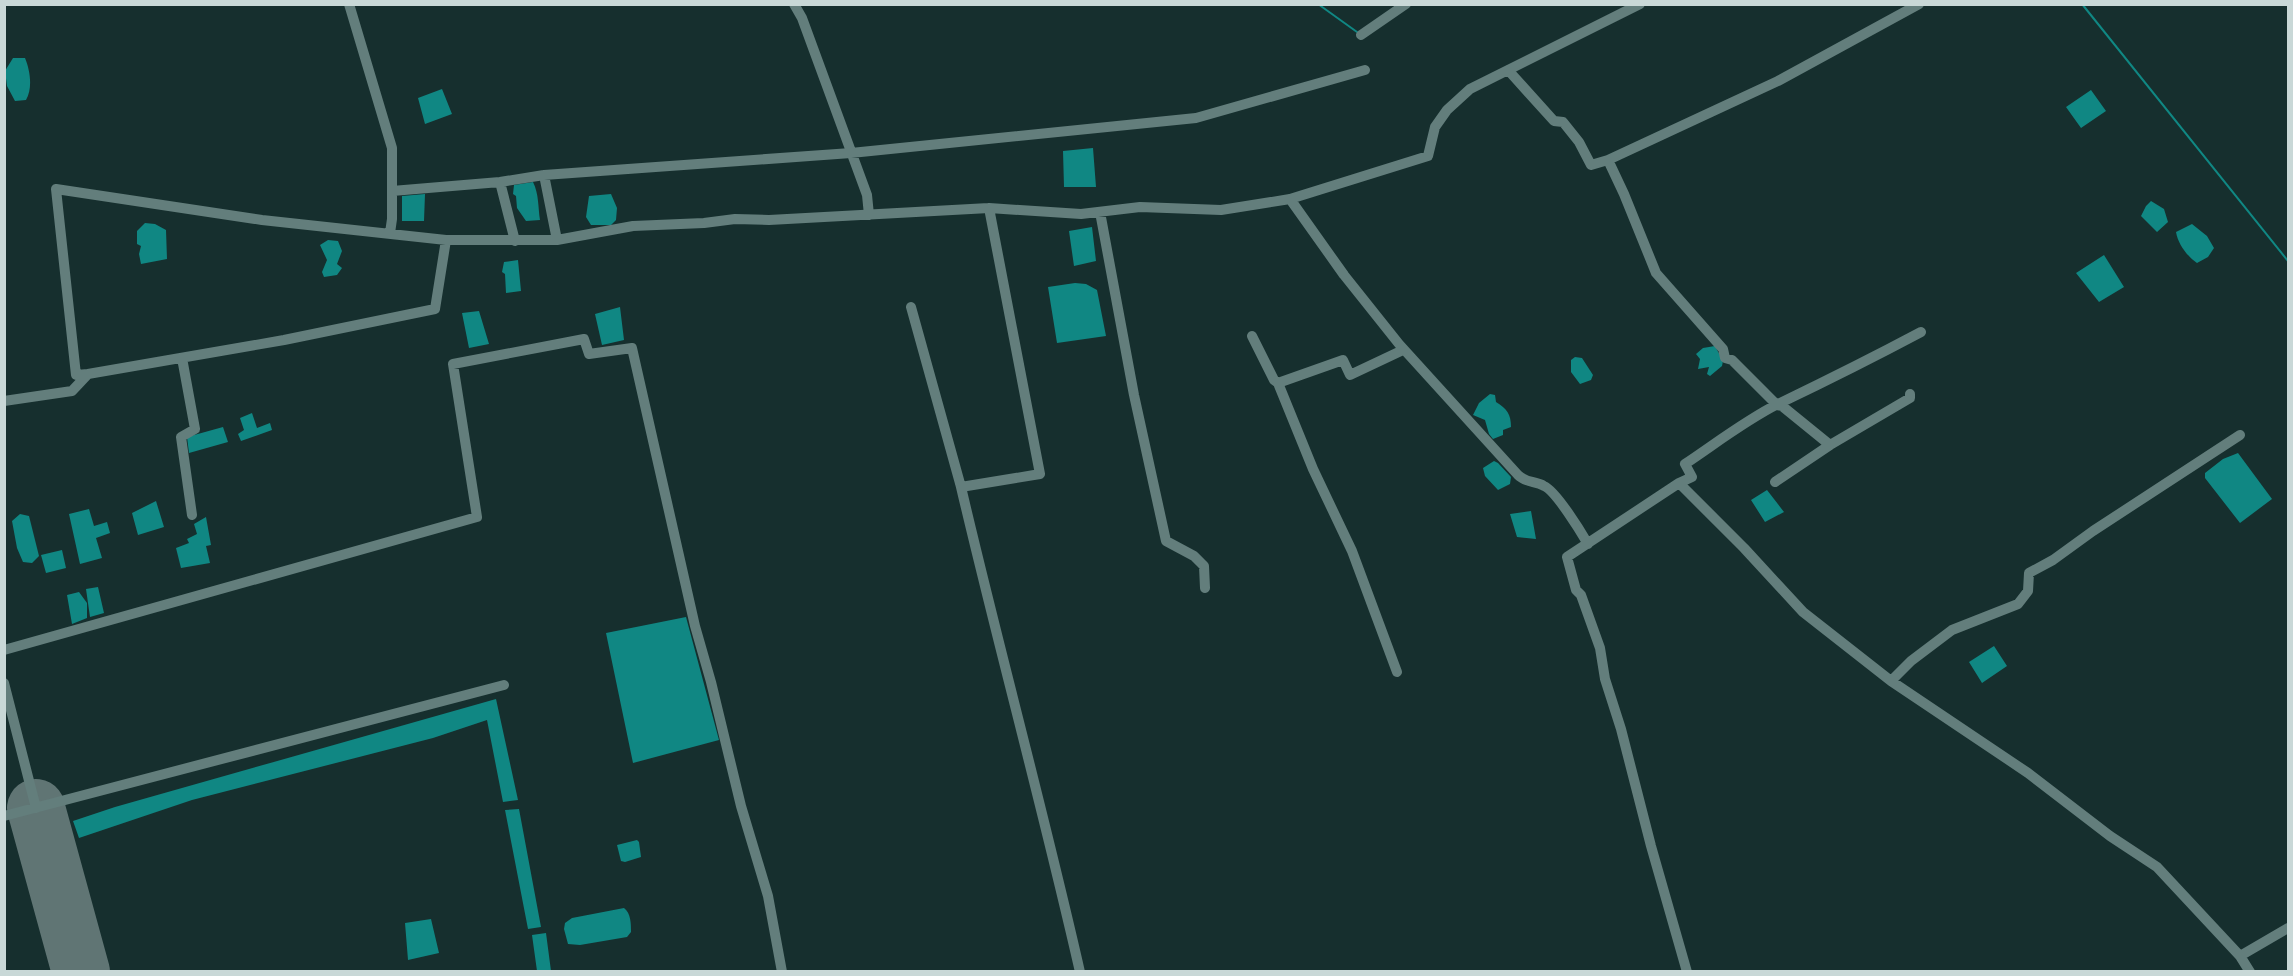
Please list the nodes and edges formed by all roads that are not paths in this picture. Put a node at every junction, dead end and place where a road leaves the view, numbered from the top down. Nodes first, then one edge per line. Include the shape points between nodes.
1 (349, 4) edge
2 (794, 4) edge
3 (1406, 4) edge
4 (1640, 4) edge
5 (1919, 4) edge
6 (1361, 35) dead end
7 (1365, 70) dead end
8 (1508, 70) junction
9 (851, 153) junction
10 (1608, 160) junction
11 (544, 175) junction
12 (500, 182) junction
13 (392, 191) junction
14 (1290, 199) junction
15 (989, 208) junction
16 (1100, 212) junction
17 (869, 215) junction
18 (390, 233) junction
19 (446, 240) junction
20 (557, 240) junction
21 (515, 241) junction
22 (911, 307) dead end
23 (1921, 332) dead end
24 (1252, 336) dead end
25 (1404, 350) junction
26 (182, 358) junction
27 (88, 374) junction
28 (1278, 383) junction
29 (1910, 394) dead end
30 (4, 401) edge
31 (1777, 405) junction
32 (2240, 435) dead end
33 (1830, 445) junction
34 (1775, 482) dead end
35 (1679, 483) junction
36 (961, 487) junction
37 (192, 515) dead end
38 (1588, 544) junction
39 (1205, 588) dead end
40 (4, 650) edge
41 (1397, 672) dead end
42 (1891, 681) junction
43 (4, 683) edge
44 (504, 684) dead end
45 (36, 808) junction
46 (4, 816) edge
47 (2289, 928) edge
48 (2240, 956) junction
49 (782, 972) edge
50 (1080, 972) edge
51 (1687, 972) edge
52 (2250, 972) edge

1 - 13 street via 392,148
2 - 9 street
3 - 6 street
4 - 8 street
5 - 10 street via 1778,81
7 - 9 street via 1196,118
8 - 10 street via 1554,121 1563,122 1571,131 1591,165
8 - 14 street via 1470,89 1447,110 1435,127 1428,156
9 - 11 street
9 - 17 street via 867,195
10 - 31 street via 1656,273 1723,349 1725,358 1732,360
11 - 12 street
11 - 20 street
12 - 13 street
12 - 21 street
13 - 18 street
14 - 16 street via 1221,210 1140,207
14 - 25 street
15 - 16 street
15 - 17 street
15 - 36 street via 1040,474
16 - 39 street via 1166,541 1204,566
17 - 20 street via 633,226
18 - 19 street
18 - 27 street via 262,220 56,189 76,375
19 - 21 street
19 - 26 street via 435,309
20 - 21 street
22 - 36 street
23 - 31 street
24 - 28 street
25 - 28 street via 1350,375 1343,360
25 - 38 street via 1524,481 1546,486
26 - 27 street
26 - 37 street via 195,429 181,437
27 - 30 street via 72,390
28 - 41 street via 1352,551
29 - 33 street via 1910,398
31 - 33 street
31 - 35 street via 1685,464 1692,477
32 - 42 street via 2029,573 2028,591 2018,604 1952,630
33 - 34 street
35 - 38 street
35 - 42 street via 1803,612
36 - 50 street
38 - 51 street via 1567,557 1600,648 1605,679
40 - 49 street via 477,517 453,364 584,339 589,354 632,348 694,626 768,896
42 - 48 street via 2028,773 2157,867
43 - 45 street
44 - 45 street
45 - 46 street
47 - 48 street
48 - 52 street

